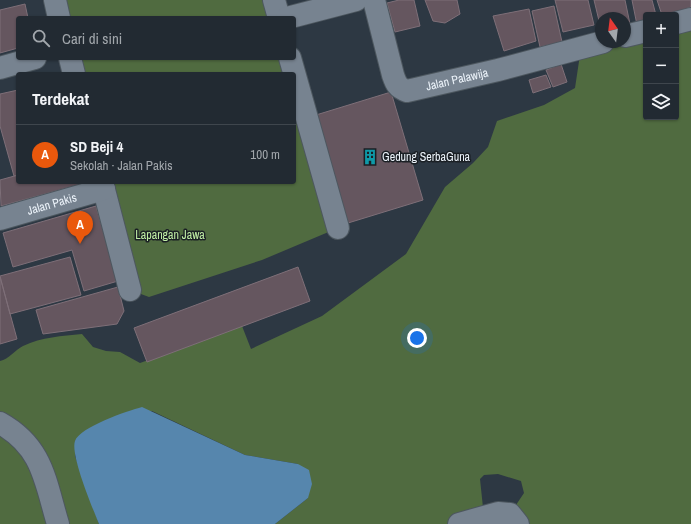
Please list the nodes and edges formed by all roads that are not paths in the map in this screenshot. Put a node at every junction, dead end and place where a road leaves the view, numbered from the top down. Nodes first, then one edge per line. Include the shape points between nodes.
1 (55, 0) edge
2 (274, 0) edge
3 (356, 0) edge
4 (374, 0) edge
5 (335, 3) edge
6 (59, 16) edge
7 (278, 16) edge
8 (293, 16) edge
9 (691, 19) edge
10 (679, 22) edge
11 (643, 32) edge
12 (631, 35) edge
13 (595, 44) edge
14 (28, 60) edge
15 (70, 60) edge
16 (291, 60) edge
17 (0, 68) edge
18 (74, 72) edge
19 (294, 72) edge
20 (296, 79) edge
21 (103, 186) edge
22 (0, 219) edge
23 (338, 228) dead end
24 (130, 290) dead end
25 (0, 423) edge
26 (58, 524) edge
27 (459, 524) edge
28 (518, 524) edge

1 - 6 street
2 - 7 street
3 - 5 street
4 - 13 street, Jalan Palawija via 392,75 400,89 407,91
5 - 8 street
9 - 10 street
11 - 12 street
14 - 17 street
15 - 18 street
16 - 19 street
20 - 23 street
21 - 22 street, Jalan Pakis
21 - 24 street
25 - 26 street via 24,440 34,453 43,473
27 - 28 street via 498,513 510,514

